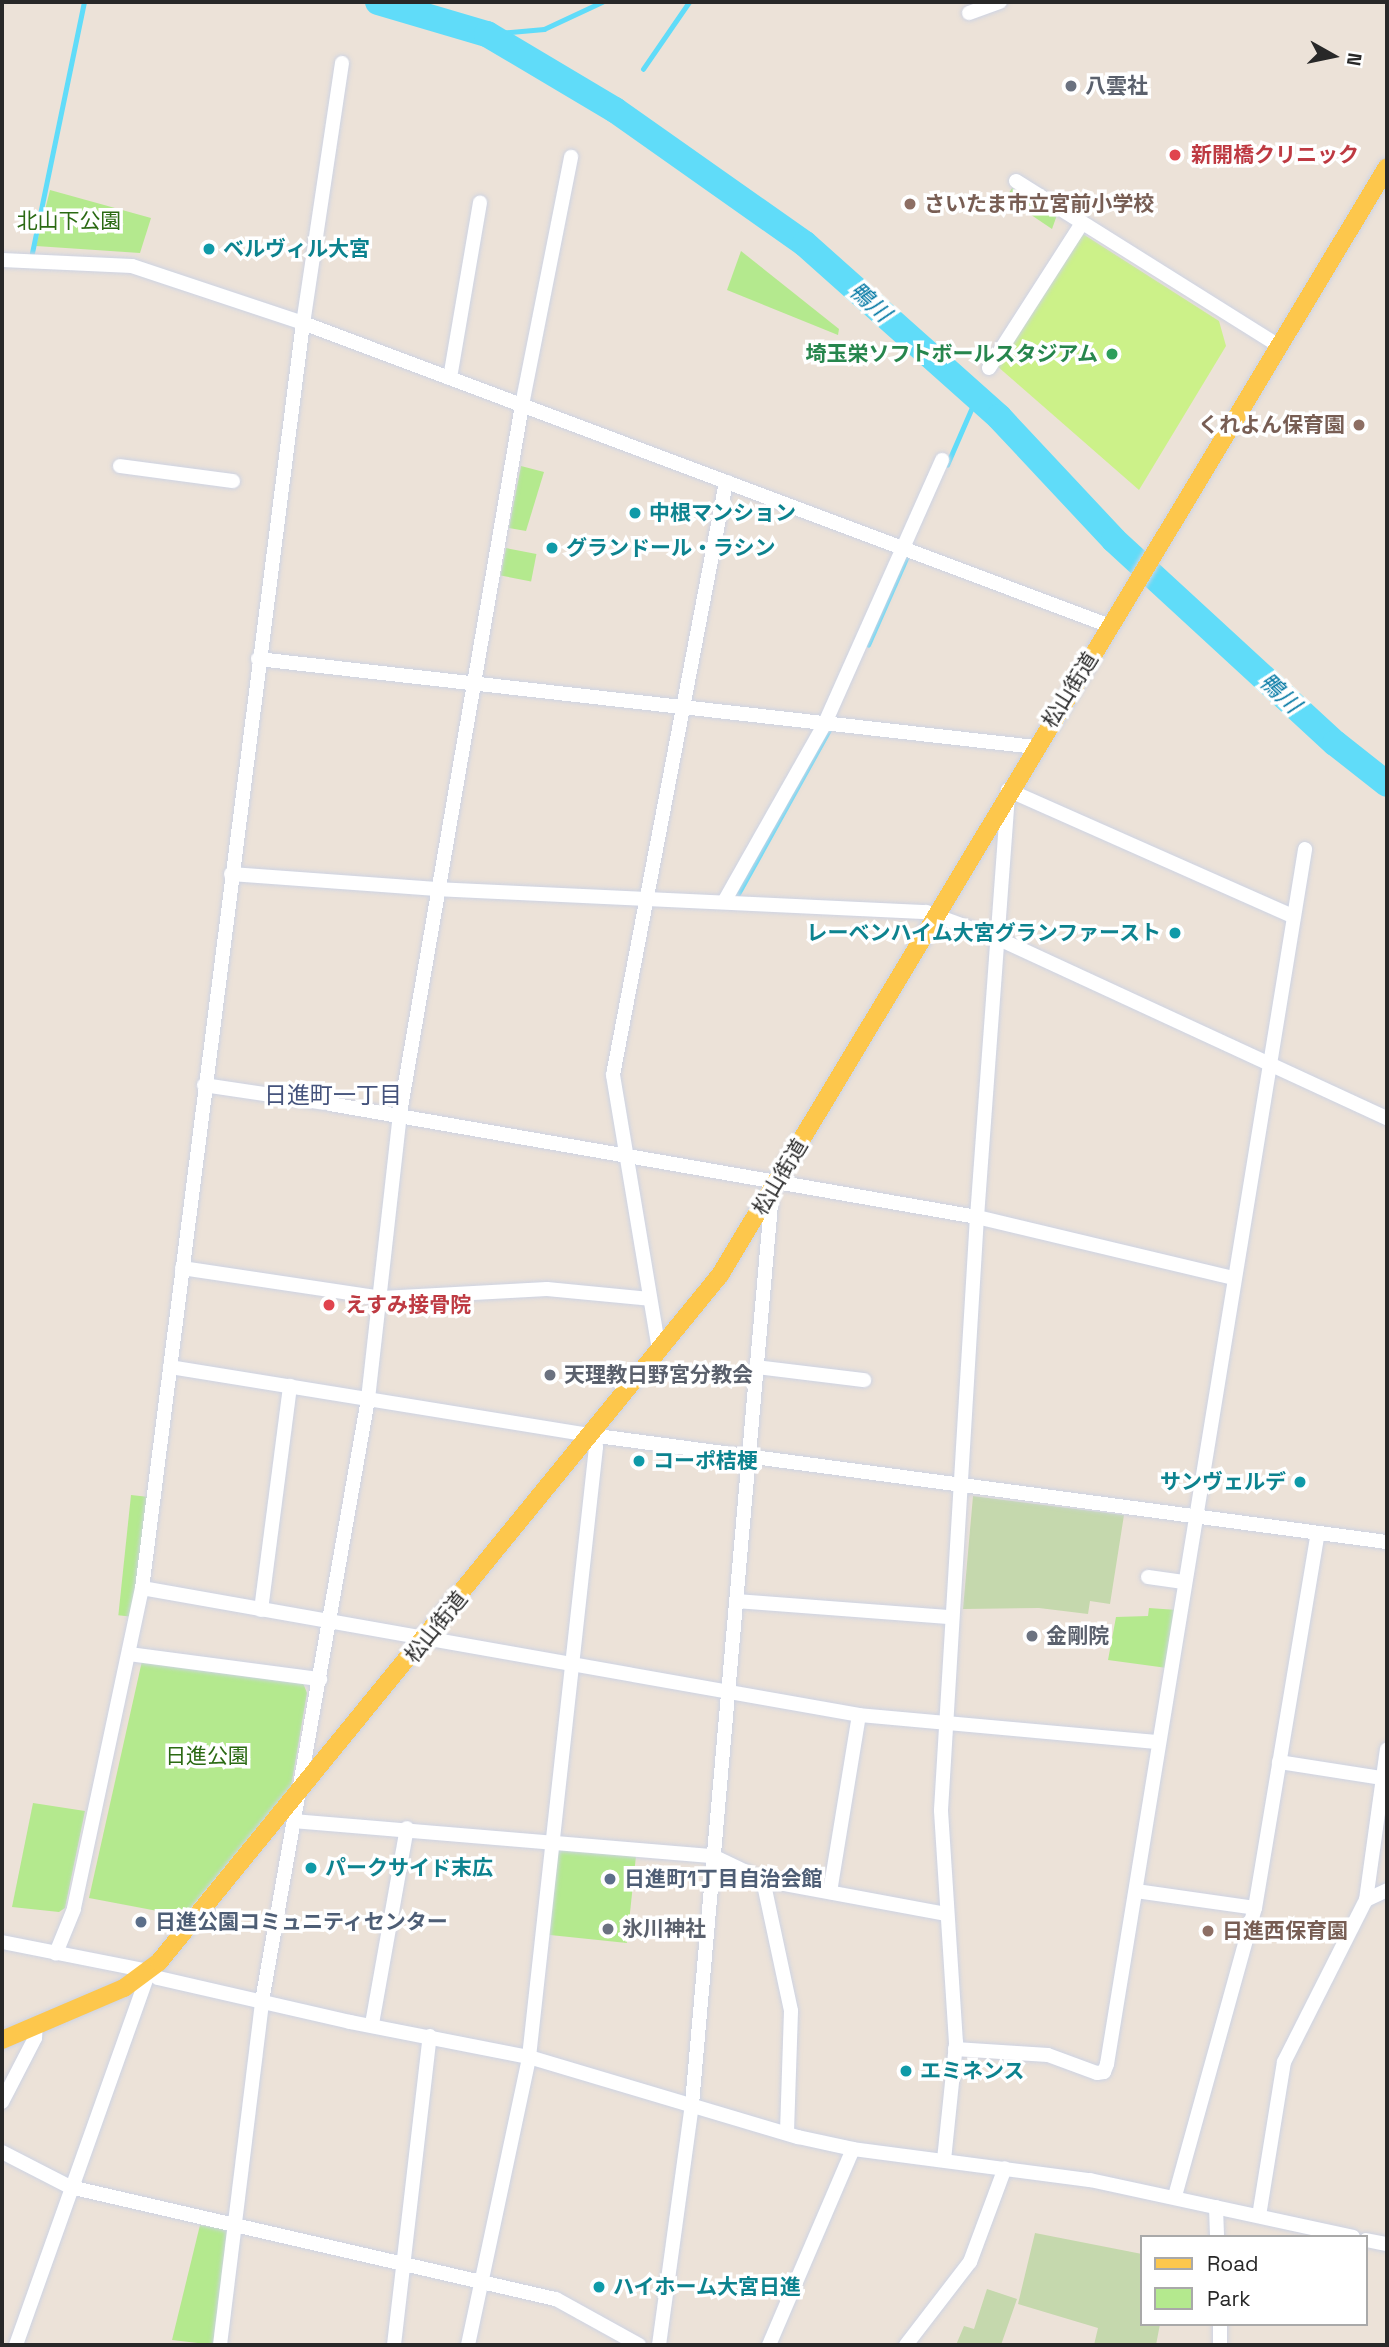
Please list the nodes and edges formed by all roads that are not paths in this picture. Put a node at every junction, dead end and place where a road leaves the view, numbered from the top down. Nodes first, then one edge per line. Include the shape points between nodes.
1 (1000, 2) edge
2 (969, 13) dead end
3 (342, 63) dead end
4 (570, 157) dead end
5 (1387, 167) edge
6 (1016, 181) dead end
7 (480, 203) dead end
8 (1082, 223) junction
9 (2, 260) edge
10 (303, 323) junction
11 (1277, 345) junction
12 (989, 368) dead end
13 (450, 378) junction
14 (522, 405) junction
15 (942, 460) dead end
16 (120, 466) dead end
17 (233, 481) dead end
18 (726, 482) junction
19 (904, 548) junction
20 (1110, 625) junction
21 (258, 659) junction
22 (474, 684) junction
23 (683, 707) junction
24 (825, 723) junction
25 (1035, 747) junction
26 (1008, 790) junction
27 (1305, 849) dead end
28 (231, 874) junction
29 (436, 889) junction
30 (648, 898) junction
31 (725, 900) junction
32 (934, 915) junction
33 (1293, 916) junction
34 (997, 939) junction
35 (1270, 1064) junction
36 (205, 1085) junction
37 (400, 1113) junction
38 (1387, 1118) edge
39 (626, 1153) junction
40 (775, 1187) junction
41 (977, 1217) junction
42 (182, 1268) junction
43 (1234, 1278) junction
44 (382, 1298) junction
45 (650, 1299) junction
46 (659, 1350) junction
47 (170, 1367) junction
48 (756, 1367) junction
49 (864, 1380) dead end
50 (290, 1386) junction
51 (368, 1399) junction
52 (590, 1435) junction
53 (748, 1456) junction
54 (962, 1485) junction
55 (1195, 1516) junction
56 (1318, 1533) junction
57 (1387, 1542) edge
58 (1148, 1577) dead end
59 (1184, 1582) junction
60 (142, 1588) junction
61 (736, 1601) junction
62 (261, 1610) junction
63 (951, 1617) junction
64 (330, 1622) junction
65 (427, 1638) junction
66 (129, 1654) junction
67 (574, 1664) junction
68 (320, 1679) junction
69 (728, 1689) junction
70 (859, 1715) junction
71 (947, 1725) junction
72 (1158, 1742) junction
73 (1387, 1749) edge
74 (1279, 1762) junction
75 (1385, 1778) edge
76 (298, 1792) junction
77 (294, 1821) junction
78 (408, 1828) junction
79 (553, 1841) junction
80 (713, 1856) junction
81 (762, 1880) junction
82 (1387, 1890) edge
83 (1136, 1891) junction
84 (830, 1892) junction
85 (1366, 1900) junction
86 (1255, 1908) junction
87 (947, 1914) junction
88 (2, 1942) edge
89 (56, 1953) junction
90 (149, 1971) junction
91 (262, 2001) junction
92 (372, 2024) junction
93 (36, 2025) junction
94 (430, 2036) junction
95 (2, 2040) edge
96 (955, 2049) junction
97 (529, 2057) junction
98 (2, 2102) edge
99 (692, 2104) junction
100 (787, 2133) junction
101 (853, 2149) junction
102 (2, 2152) edge
103 (944, 2160) junction
104 (1005, 2168) junction
105 (70, 2187) junction
106 (1175, 2196) junction
107 (1216, 2207) junction
108 (1259, 2216) junction
109 (234, 2227) junction
110 (1217, 2235) edge
111 (1344, 2235) edge
112 (1368, 2240) edge
113 (1387, 2245) edge
114 (403, 2263) junction
115 (481, 2281) junction
116 (1220, 2326) edge
117 (16, 2345) edge
118 (220, 2345) edge
119 (394, 2345) edge
120 (468, 2345) edge
121 (639, 2345) edge
122 (659, 2345) edge
123 (769, 2345) edge
124 (906, 2345) edge
125 (1220, 2345) edge

1 - 2 street
3 - 10 street
4 - 14 street
5 - 11 main road, 松山街道
6 - 8 street
7 - 13 street
8 - 11 street
8 - 12 street
9 - 10 street via 132,266
10 - 13 street
10 - 21 street
11 - 20 main road, 松山街道
13 - 14 street
14 - 18 street
14 - 22 street
15 - 19 street
16 - 17 street
18 - 19 street
18 - 23 street
19 - 20 street
19 - 24 street
20 - 25 main road, 松山街道
21 - 22 street
21 - 28 street
22 - 23 street
22 - 29 street
23 - 24 street
23 - 30 street
24 - 25 street
24 - 31 street
25 - 26 main road, 松山街道
26 - 32 main road, 松山街道
26 - 33 street
26 - 34 street
27 - 33 street
28 - 29 street
28 - 36 street
29 - 30 street
29 - 37 street
30 - 31 street
30 - 39 street via 613,1075
31 - 32 street
32 - 34 street
32 - 40 main road, 松山街道
33 - 35 street
34 - 35 street
34 - 41 street
35 - 38 street
35 - 43 street
36 - 37 street
36 - 42 street
37 - 39 street
37 - 44 street
39 - 40 street
39 - 45 street
40 - 41 street
40 - 46 main road, 松山街道 via 720,1275
40 - 48 street
41 - 43 street
41 - 54 street
42 - 44 street
42 - 47 street
43 - 55 street
44 - 45 street via 547,1289
44 - 51 street
45 - 46 street
46 - 52 main road, 松山街道
47 - 50 street
47 - 60 street
48 - 49 street
48 - 53 street
50 - 51 street
50 - 62 street
51 - 52 street
51 - 64 street
52 - 53 street
52 - 65 main road, 松山街道
52 - 67 street via 596,1447
53 - 54 street
53 - 61 street
54 - 55 street
54 - 63 street
55 - 56 street
55 - 59 street
56 - 57 street
56 - 74 street
58 - 59 street
59 - 72 street
60 - 62 street
60 - 66 street
61 - 63 street
61 - 69 street
62 - 64 street
63 - 71 street
64 - 65 street
64 - 68 street
65 - 67 street
65 - 76 main road, 松山街道
66 - 68 street
66 - 89 street via 74,1909
67 - 69 street
67 - 79 street
68 - 76 street
69 - 70 street
69 - 80 street
70 - 71 street
70 - 84 street
71 - 72 street
71 - 87 street via 941,1810
72 - 83 street
73 - 75 street
74 - 75 street
74 - 86 street
75 - 85 street
76 - 77 street
76 - 90 main road, 松山街道
77 - 78 street
77 - 91 street
78 - 79 street
78 - 92 street
79 - 80 street
79 - 97 street
80 - 81 street
80 - 99 street
81 - 84 street
81 - 100 street via 791,2011
82 - 85 street
83 - 86 street
83 - 96 street via 1104,2072 1048,2055
84 - 87 street
85 - 108 street via 1284,2062
86 - 106 street
87 - 96 street
88 - 89 street
89 - 90 street
90 - 91 street via 158,1978
90 - 93 main road, 松山街道 via 124,1988
90 - 105 street
91 - 92 street
91 - 109 street
92 - 94 street
93 - 95 main road, 松山街道
93 - 98 street via 35,2038
94 - 97 street
94 - 114 street
96 - 103 street
97 - 99 street
97 - 115 street
99 - 100 street
99 - 122 street
100 - 101 street
101 - 103 street
101 - 123 street
102 - 105 street
103 - 104 street
104 - 106 street
104 - 124 street via 970,2262
105 - 109 street
105 - 117 street
106 - 107 street
107 - 108 street
107 - 110 street
108 - 111 street
109 - 114 street
109 - 118 street
112 - 113 street
114 - 115 street
114 - 119 street
115 - 120 street
115 - 121 street via 556,2299
116 - 125 street

